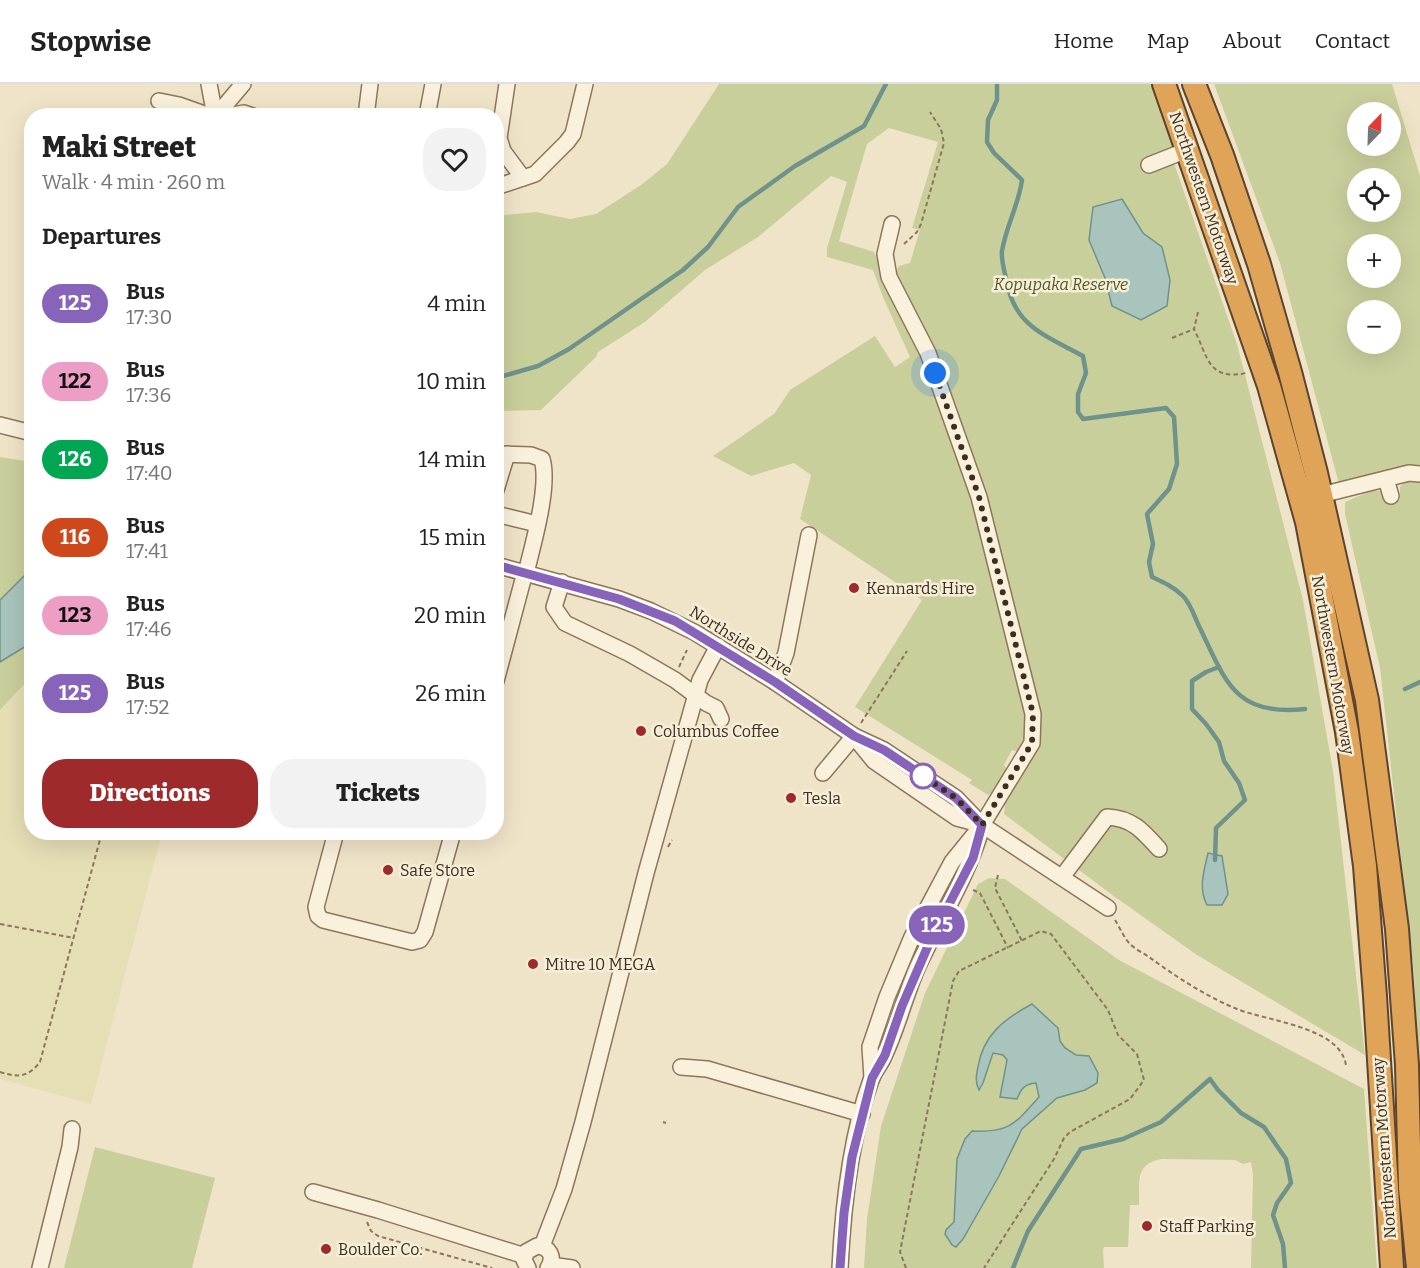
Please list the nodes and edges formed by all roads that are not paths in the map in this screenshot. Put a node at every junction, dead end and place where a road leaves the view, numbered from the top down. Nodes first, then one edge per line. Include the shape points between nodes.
1 (209, 84) edge
2 (243, 84) edge
3 (370, 84) edge
4 (433, 84) edge
5 (507, 84) edge
6 (585, 84) edge
7 (1164, 84) edge
8 (1194, 84) edge
9 (159, 102) dead end
10 (189, 108) edge
11 (213, 108) edge
12 (221, 108) edge
13 (367, 108) edge
14 (428, 108) edge
15 (503, 108) edge
16 (1187, 150) junction
17 (504, 152) edge
18 (1149, 165) dead end
19 (529, 176) junction
20 (504, 184) edge
21 (892, 224) dead end
22 (0, 425) edge
23 (24, 431) edge
24 (504, 454) edge
25 (1420, 474) edge
26 (1386, 479) junction
27 (1321, 495) junction
28 (1391, 496) dead end
29 (504, 516) edge
30 (537, 524) junction
31 (809, 535) dead end
32 (504, 567) edge
33 (526, 573) junction
34 (562, 582) junction
35 (718, 646) junction
36 (504, 652) edge
37 (775, 682) junction
38 (696, 695) junction
39 (721, 719) dead end
40 (854, 736) junction
41 (823, 773) dead end
42 (982, 825) junction
43 (334, 840) edge
44 (451, 840) edge
45 (1159, 849) dead end
46 (1062, 877) junction
47 (1108, 908) road end
48 (681, 1067) dead end
49 (862, 1114) junction
50 (72, 1130) dead end
51 (313, 1192) dead end
52 (542, 1246) junction
53 (526, 1262) edge
54 (549, 1266) edge
55 (40, 1268) edge
56 (572, 1268) edge
57 (840, 1268) edge
58 (1392, 1268) edge
59 (1418, 1268) edge

1 - 11 street
2 - 12 street
3 - 13 street
4 - 14 street
5 - 15 street
6 - 19 street via 573,134
7 - 16 highway, Northwestern Motorway
8 - 27 highway, Northwestern Motorway via 1259,264
9 - 10 street
16 - 18 street
16 - 58 highway, Northwestern Motorway via 1263,369 1306,522 1347,732 1366,877
17 - 19 street
19 - 20 street
21 - 42 street via 885,254 889,277 928,352 979,497 1033,714 1032,743
22 - 23 street
24 - 30 street via 542,459 546,471
25 - 26 street
26 - 27 street
26 - 28 street
27 - 59 highway, Northwestern Motorway via 1366,700 1384,818 1397,929 1407,1065 1410,1188
29 - 30 street
30 - 33 street
31 - 37 street via 786,653
32 - 33 street, Northside Drive
33 - 34 street, Northside Drive
33 - 36 street
34 - 35 street, Northside Drive via 651,611
34 - 38 street via 555,607 565,623 630,654
35 - 37 street, Northside Drive
35 - 38 street
37 - 40 street, Northside Drive
38 - 39 street via 716,708
38 - 52 street via 580,1133
40 - 41 street
40 - 42 street, Northside Drive via 884,750 956,798
42 - 46 street, Northside Drive
42 - 49 street via 952,862 912,937 887,997 870,1047 872,1078
43 - 44 street via 316,907 318,916 412,942 420,940 425,932
45 - 46 street via 1141,829 1120,817 1107,817
46 - 47 street, Northside Drive
48 - 49 street via 707,1069
49 - 57 street via 846,1194
50 - 55 street
51 - 53 street via 378,1210
52 - 53 street via 533,1246
52 - 54 street via 549,1251
54 - 56 street

